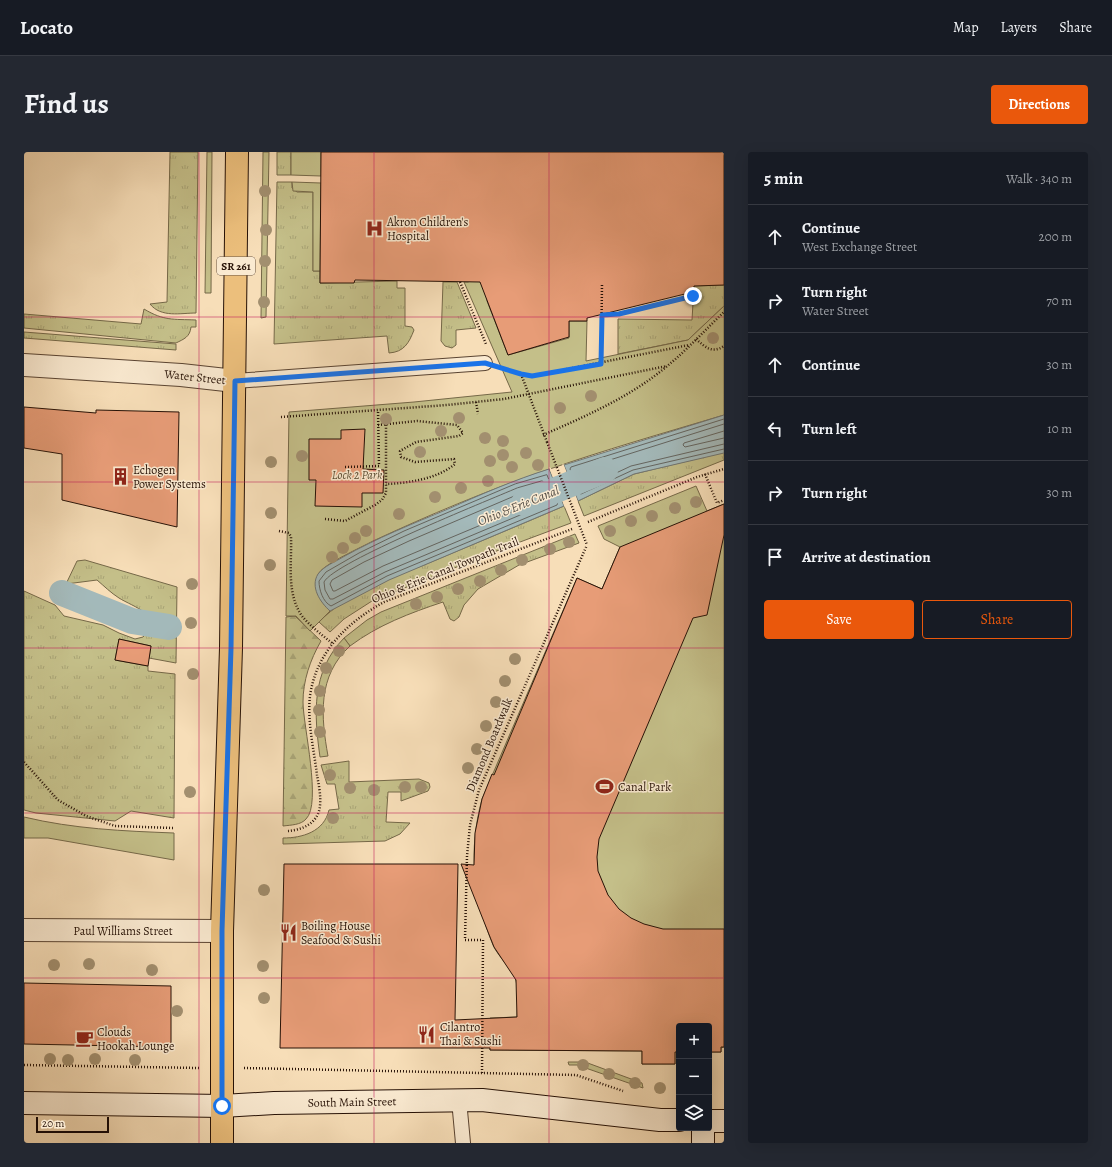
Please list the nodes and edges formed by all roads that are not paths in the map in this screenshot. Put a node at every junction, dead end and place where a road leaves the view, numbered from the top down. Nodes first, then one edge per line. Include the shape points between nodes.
1 (237, 152) edge
2 (490, 364) road end
3 (24, 365) edge
4 (235, 381) junction
5 (24, 930) edge
6 (222, 931) junction
7 (459, 1100) junction
8 (24, 1102) edge
9 (222, 1106) junction
10 (676, 1120) edge
11 (712, 1121) edge
12 (724, 1121) edge
13 (703, 1131) edge
14 (222, 1143) edge
15 (463, 1143) edge
16 (703, 1143) edge

1 - 4 main road, SR 261
2 - 4 lane, Water Street
3 - 4 main road, Water Street
4 - 6 main road, SR 261 via 231,648
5 - 6 main road, Paul Williams Street
6 - 9 main road, SR 261
7 - 9 main road, South Main Street
7 - 10 main road, South Main Street via 482,1100
7 - 15 lane
8 - 9 main road, South Main Street
9 - 14 main road, SR 261
11 - 12 main road
13 - 16 main road

